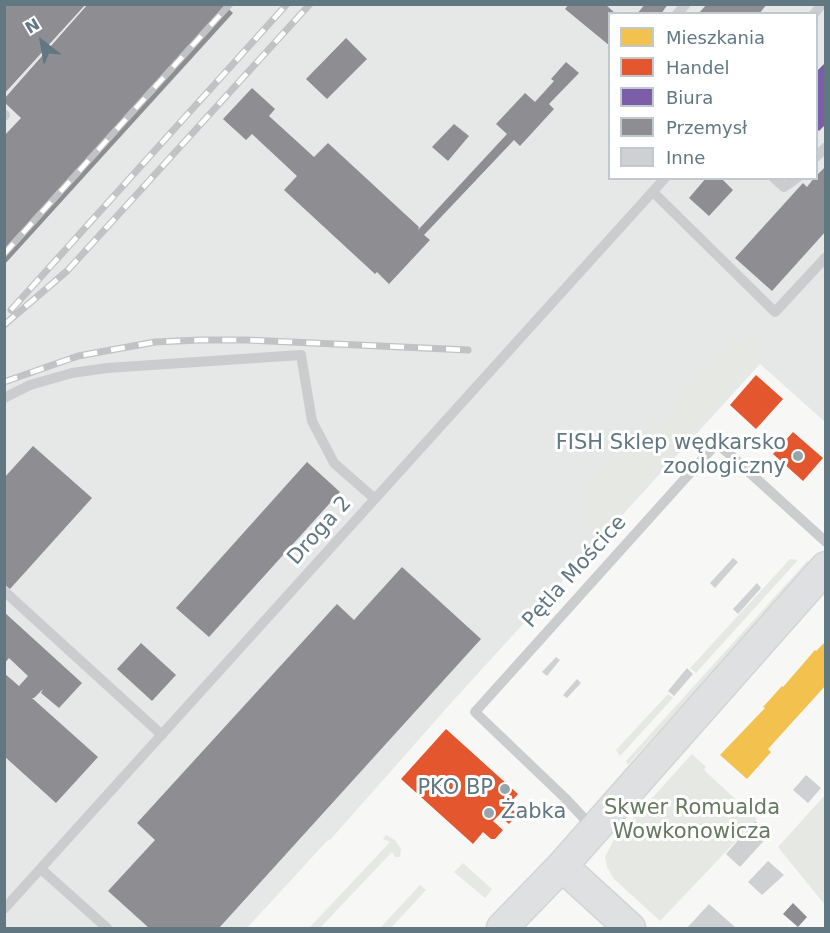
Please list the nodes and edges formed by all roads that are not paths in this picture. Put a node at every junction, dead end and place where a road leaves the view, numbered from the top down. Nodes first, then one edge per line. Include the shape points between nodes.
1 (663, 180) edge
2 (776, 180) edge
3 (794, 180) edge
4 (653, 192) junction
5 (825, 257) edge
6 (4, 398) edge
7 (375, 499) junction
8 (825, 542) edge
9 (825, 567) edge
10 (4, 591) edge
11 (162, 735) junction
12 (594, 830) junction
13 (562, 866) junction
14 (41, 869) junction
15 (4, 909) edge
16 (107, 928) edge
17 (502, 928) edge
18 (630, 928) edge

1 - 4 lane, Droga 2
2 - 3 lane via 784,187
4 - 5 lane via 775,312
4 - 7 lane, Droga 2
6 - 7 lane via 30,385 72,373 301,354 312,421 333,463
7 - 11 lane, Droga 2
8 - 12 lane, Pętla Mościce via 717,443 475,712
9 - 12 main road
10 - 11 lane
11 - 14 lane, Droga 2
12 - 13 main road
13 - 17 main road
13 - 18 main road
14 - 15 lane, Droga 2
14 - 16 lane

